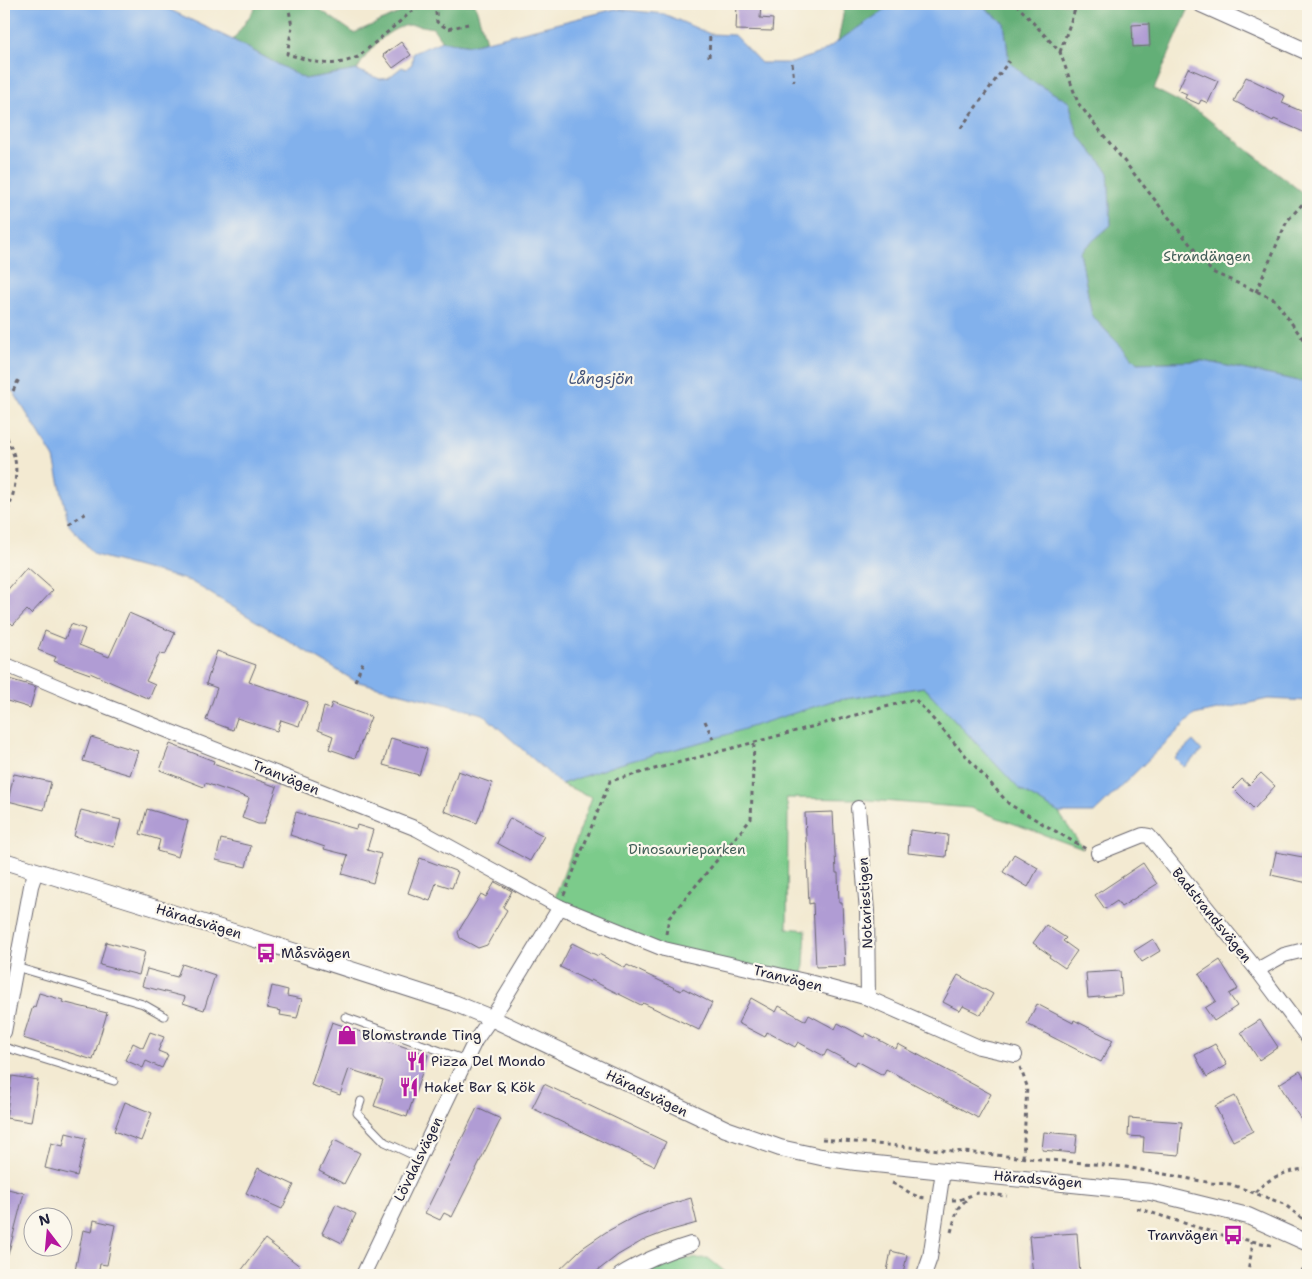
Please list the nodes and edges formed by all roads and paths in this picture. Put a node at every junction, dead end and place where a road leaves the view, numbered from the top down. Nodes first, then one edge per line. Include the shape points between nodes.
1 (288, 4) edge
2 (428, 4) edge
3 (435, 4) edge
4 (1016, 4) edge
5 (1078, 4) edge
6 (1201, 4) edge
7 (468, 24) dead end
8 (710, 34) dead end
9 (1060, 52) junction
10 (1308, 52) edge
11 (709, 57) dead end
12 (1009, 61) dead end
13 (792, 63) dead end
14 (794, 81) dead end
15 (962, 128) dead end
16 (1308, 198) edge
17 (1256, 292) junction
18 (1308, 340) edge
19 (19, 379) dead end
20 (13, 391) dead end
21 (4, 430) edge
22 (87, 512) dead end
23 (4, 517) edge
24 (69, 525) dead end
25 (362, 662) dead end
26 (4, 664) edge
27 (355, 681) dead end
28 (705, 721) dead end
29 (714, 739) dead end
30 (754, 742) junction
31 (858, 808) dead end
32 (1098, 853) joint
33 (4, 861) edge
34 (36, 871) junction
35 (560, 907) junction
36 (664, 949) junction
37 (1308, 949) edge
38 (16, 967) junction
39 (1257, 970) junction
40 (868, 998) junction
41 (164, 1016) dead end
42 (345, 1017) dead end
43 (491, 1018) junction
44 (4, 1032) edge
45 (1308, 1038) edge
46 (4, 1047) edge
47 (1015, 1055) joint
48 (466, 1060) junction
49 (114, 1081) dead end
50 (361, 1100) dead end
51 (418, 1158) junction
52 (1023, 1158) dead end
53 (1308, 1168) edge
54 (943, 1171) junction
55 (1255, 1192) dead end
56 (1251, 1241) dead end
57 (1308, 1243) edge
58 (691, 1244) dead end
59 (1304, 1269) dead end
60 (363, 1275) edge
61 (620, 1275) edge
62 (924, 1275) edge
63 (1247, 1275) edge
64 (1295, 1275) edge

1 - 2 path via 292,27 287,54 326,65 358,57 411,12
3 - 7 path via 438,22 448,29
4 - 9 path
5 - 9 path
6 - 10 street
8 - 11 path
9 - 17 path via 1078,103 1212,272
12 - 15 path
13 - 14 path
16 - 17 path via 1287,221
17 - 18 path via 1274,299 1303,339
19 - 20 path
21 - 23 path via 15,460 14,488
22 - 24 path
25 - 27 path
26 - 35 street, Tranvägen via 417,829
28 - 29 path
30 - 32 path via 916,699 1009,804 1083,848
30 - 35 path via 610,781
30 - 36 path via 751,818 669,918
31 - 40 street, Notariestigen via 867,911
32 - 39 street, Badstrandsvägen via 1143,834 1149,836
33 - 34 street, Häradsvägen
34 - 38 street
34 - 43 street, Häradsvägen via 400,985
35 - 36 street, Tranvägen
35 - 43 street
36 - 40 street, Tranvägen
37 - 39 street via 1284,955
38 - 41 lane via 143,1004
38 - 44 street
39 - 45 street, Badstrandsvägen
40 - 47 street, Tranvägen via 979,1047
42 - 48 lane
43 - 48 street, Lövdalsvägen
43 - 54 street, Häradsvägen via 758,1142 821,1158
46 - 49 lane
47 - 52 path via 1027,1086
48 - 51 street, Lövdalsvägen
50 - 51 lane via 357,1113 371,1128 385,1142
51 - 60 street, Lövdalsvägen
53 - 55 path via 1272,1178
54 - 57 street, Häradsvägen via 1151,1192 1248,1216
54 - 62 street via 930,1258
56 - 63 path
58 - 61 street via 637,1264
59 - 64 path

